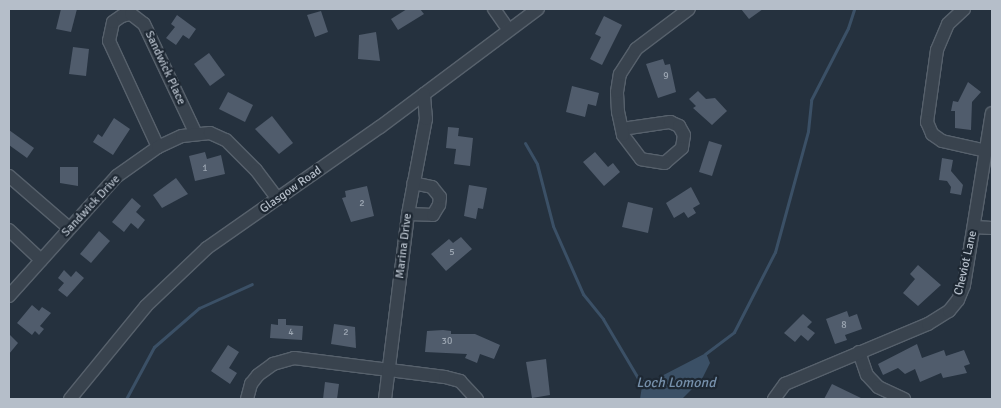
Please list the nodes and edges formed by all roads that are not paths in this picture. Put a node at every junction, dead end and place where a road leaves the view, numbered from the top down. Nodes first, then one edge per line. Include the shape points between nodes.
1 (494, 9) edge
2 (538, 9) edge
3 (690, 9) edge
4 (964, 9) edge
5 (508, 28) junction
6 (424, 94) junction
7 (992, 113) edge
8 (622, 129) junction
9 (194, 132) junction
10 (158, 147) junction
11 (986, 151) junction
12 (9, 176) edge
13 (413, 183) junction
14 (278, 199) junction
15 (408, 214) junction
16 (974, 227) junction
17 (69, 228) junction
18 (992, 228) edge
19 (9, 230) edge
20 (41, 260) junction
21 (9, 296) edge
22 (859, 352) junction
23 (389, 371) junction
24 (886, 396) edge
25 (70, 399) edge
26 (248, 399) edge
27 (385, 399) edge
28 (477, 399) edge
29 (774, 399) edge
30 (904, 399) edge

1 - 5 street
2 - 5 street, Glasgow Road
3 - 8 street via 658,30 627,60 617,92
4 - 11 street via 948,24 937,50 927,122 932,134 942,141
5 - 6 street, Glasgow Road
6 - 13 street, Marina Drive via 426,118
6 - 14 street, Glasgow Road
7 - 11 street, Cheviot Lane
8 - 8 street via 641,158 665,163 682,148 684,135 679,126 670,122
9 - 10 street, Sandwick Drive
9 - 10 street, Sandwick Place via 144,24 132,14 122,16 113,22 109,40
9 - 14 street via 210,133 226,140 256,170
10 - 17 street, Sandwick Drive via 117,176
11 - 16 street, Cheviot Lane
12 - 17 street
13 - 15 street, Marina Drive
13 - 15 street via 432,187 440,197 440,205 433,215
14 - 25 street, Glasgow Road via 207,248 146,306
15 - 23 street, Marina Drive
16 - 18 street
16 - 22 street, Cheviot Lane via 964,285 958,300 948,311 928,324
17 - 20 street, Sandwick Drive
19 - 20 street
20 - 21 street, Sandwick Drive
22 - 24 street via 867,375
22 - 29 street, Cheviot Lane via 785,384
23 - 26 street via 294,358 273,364 258,375 251,384
23 - 27 street, Marina Drive
23 - 28 street via 460,381
24 - 30 street

